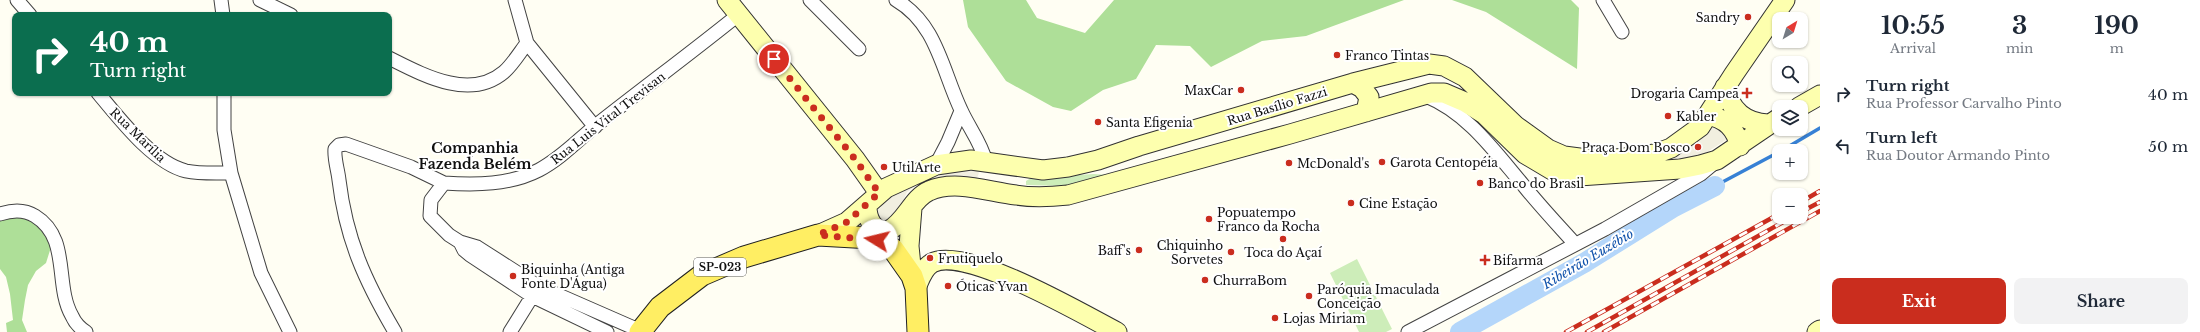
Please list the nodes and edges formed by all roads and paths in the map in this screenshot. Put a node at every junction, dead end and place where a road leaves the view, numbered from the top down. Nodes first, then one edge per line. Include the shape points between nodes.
1 (17, 0) edge
2 (221, 0) edge
3 (260, 0) edge
4 (515, 0) edge
5 (727, 0) edge
6 (810, 0) edge
7 (896, 0) edge
8 (1604, 0) edge
9 (1785, 0) edge
10 (27, 12) edge
11 (223, 12) edge
12 (285, 12) edge
13 (738, 15) junction
14 (1622, 32) dead end
15 (527, 43) junction
16 (859, 49) dead end
17 (392, 59) edge
18 (1381, 75) junction
19 (1353, 83) junction
20 (1725, 87) junction
21 (1422, 95) junction
22 (1820, 95) edge
23 (101, 96) edge
24 (224, 96) edge
25 (1396, 102) junction
26 (1808, 102) edge
27 (961, 111) junction
28 (1366, 112) junction
29 (1708, 115) junction
30 (1772, 121) edge
31 (1772, 122) edge
32 (594, 127) junction
33 (1740, 146) junction
34 (1717, 160) junction
35 (986, 162) junction
36 (936, 165) junction
37 (1010, 166) junction
38 (231, 173) junction
39 (444, 183) junction
40 (984, 188) junction
41 (1008, 193) junction
42 (873, 199) junction
43 (912, 208) junction
44 (0, 214) edge
45 (818, 235) junction
46 (1575, 244) junction
47 (914, 282) junction
48 (535, 291) junction
49 (1820, 330) edge
50 (641, 331) edge
51 (86, 332) edge
52 (290, 332) edge
53 (395, 332) edge
54 (510, 332) edge
55 (607, 332) edge
56 (918, 332) edge
57 (1117, 332) edge
58 (1408, 332) edge
59 (1817, 332) edge

1 - 10 street
2 - 11 street
3 - 12 street
4 - 15 street
5 - 13 main road
6 - 16 street
7 - 27 street via 914,12 924,24 935,44
8 - 14 street
9 - 20 main road, Rua Basílio Fazzi
13 - 32 street, Rua Luis Vital Trevisan
13 - 42 main road via 855,159
15 - 17 street via 504,72 481,84 445,82
15 - 32 street
18 - 19 main road, Rua Basílio Fazzi
18 - 25 main road via 1381,90
18 - 29 main road, Rua Basílio Fazzi via 1429,64 1444,66 1473,83 1516,126 1534,140 1564,156 1609,160 1655,154 1671,148 1700,127
19 - 28 main road via 1362,88 1369,97
19 - 37 main road, Rua Basílio Fazzi via 1098,160 1043,170
20 - 29 main road, Rua Basílio Fazzi
20 - 30 main road via 1729,99 1740,115 1755,123
21 - 25 main road
21 - 34 main road via 1444,93 1475,107 1525,154 1562,174 1596,176 1680,169
21 - 46 street via 1458,113 1490,145
22 - 26 main road
23 - 38 street, Rua Marília via 143,142 175,168
24 - 38 street via 224,130
25 - 28 main road
27 - 35 street via 979,142
27 - 36 street
28 - 41 main road via 1080,192 1044,197
29 - 33 main road via 1725,120 1731,126
31 - 33 main road
32 - 39 street, Rua Luis Vital Trevisan via 554,161 538,171 484,185
33 - 34 main road
34 - 46 street via 1701,174
35 - 36 main road, Rua Basílio Fazzi via 971,160
35 - 37 main road, Rua Basílio Fazzi
35 - 40 main road via 988,176
36 - 42 main road, Rua Basílio Fazzi
37 - 41 main road via 1003,180
38 - 52 street via 261,273
39 - 48 street via 431,200 430,216 440,228 460,242 477,247
39 - 53 street via 411,167 346,144 335,149 342,201 354,251 367,284
40 - 41 main road
40 - 43 main road via 932,189 921,196
42 - 43 main road via 870,222 883,231 893,229
42 - 45 main road, SP-023 via 841,226
43 - 47 main road via 909,246
44 - 51 street via 16,210 31,214 50,229 56,242 71,316
45 - 47 main road, SP-023 via 877,240 893,249
45 - 50 main road, SP-023 via 744,256 702,275 660,306
46 - 58 street
47 - 56 main road
47 - 57 main road via 927,266 937,261 950,260 975,265 1012,278
48 - 50 street
48 - 54 street
48 - 55 street
49 - 59 main road

